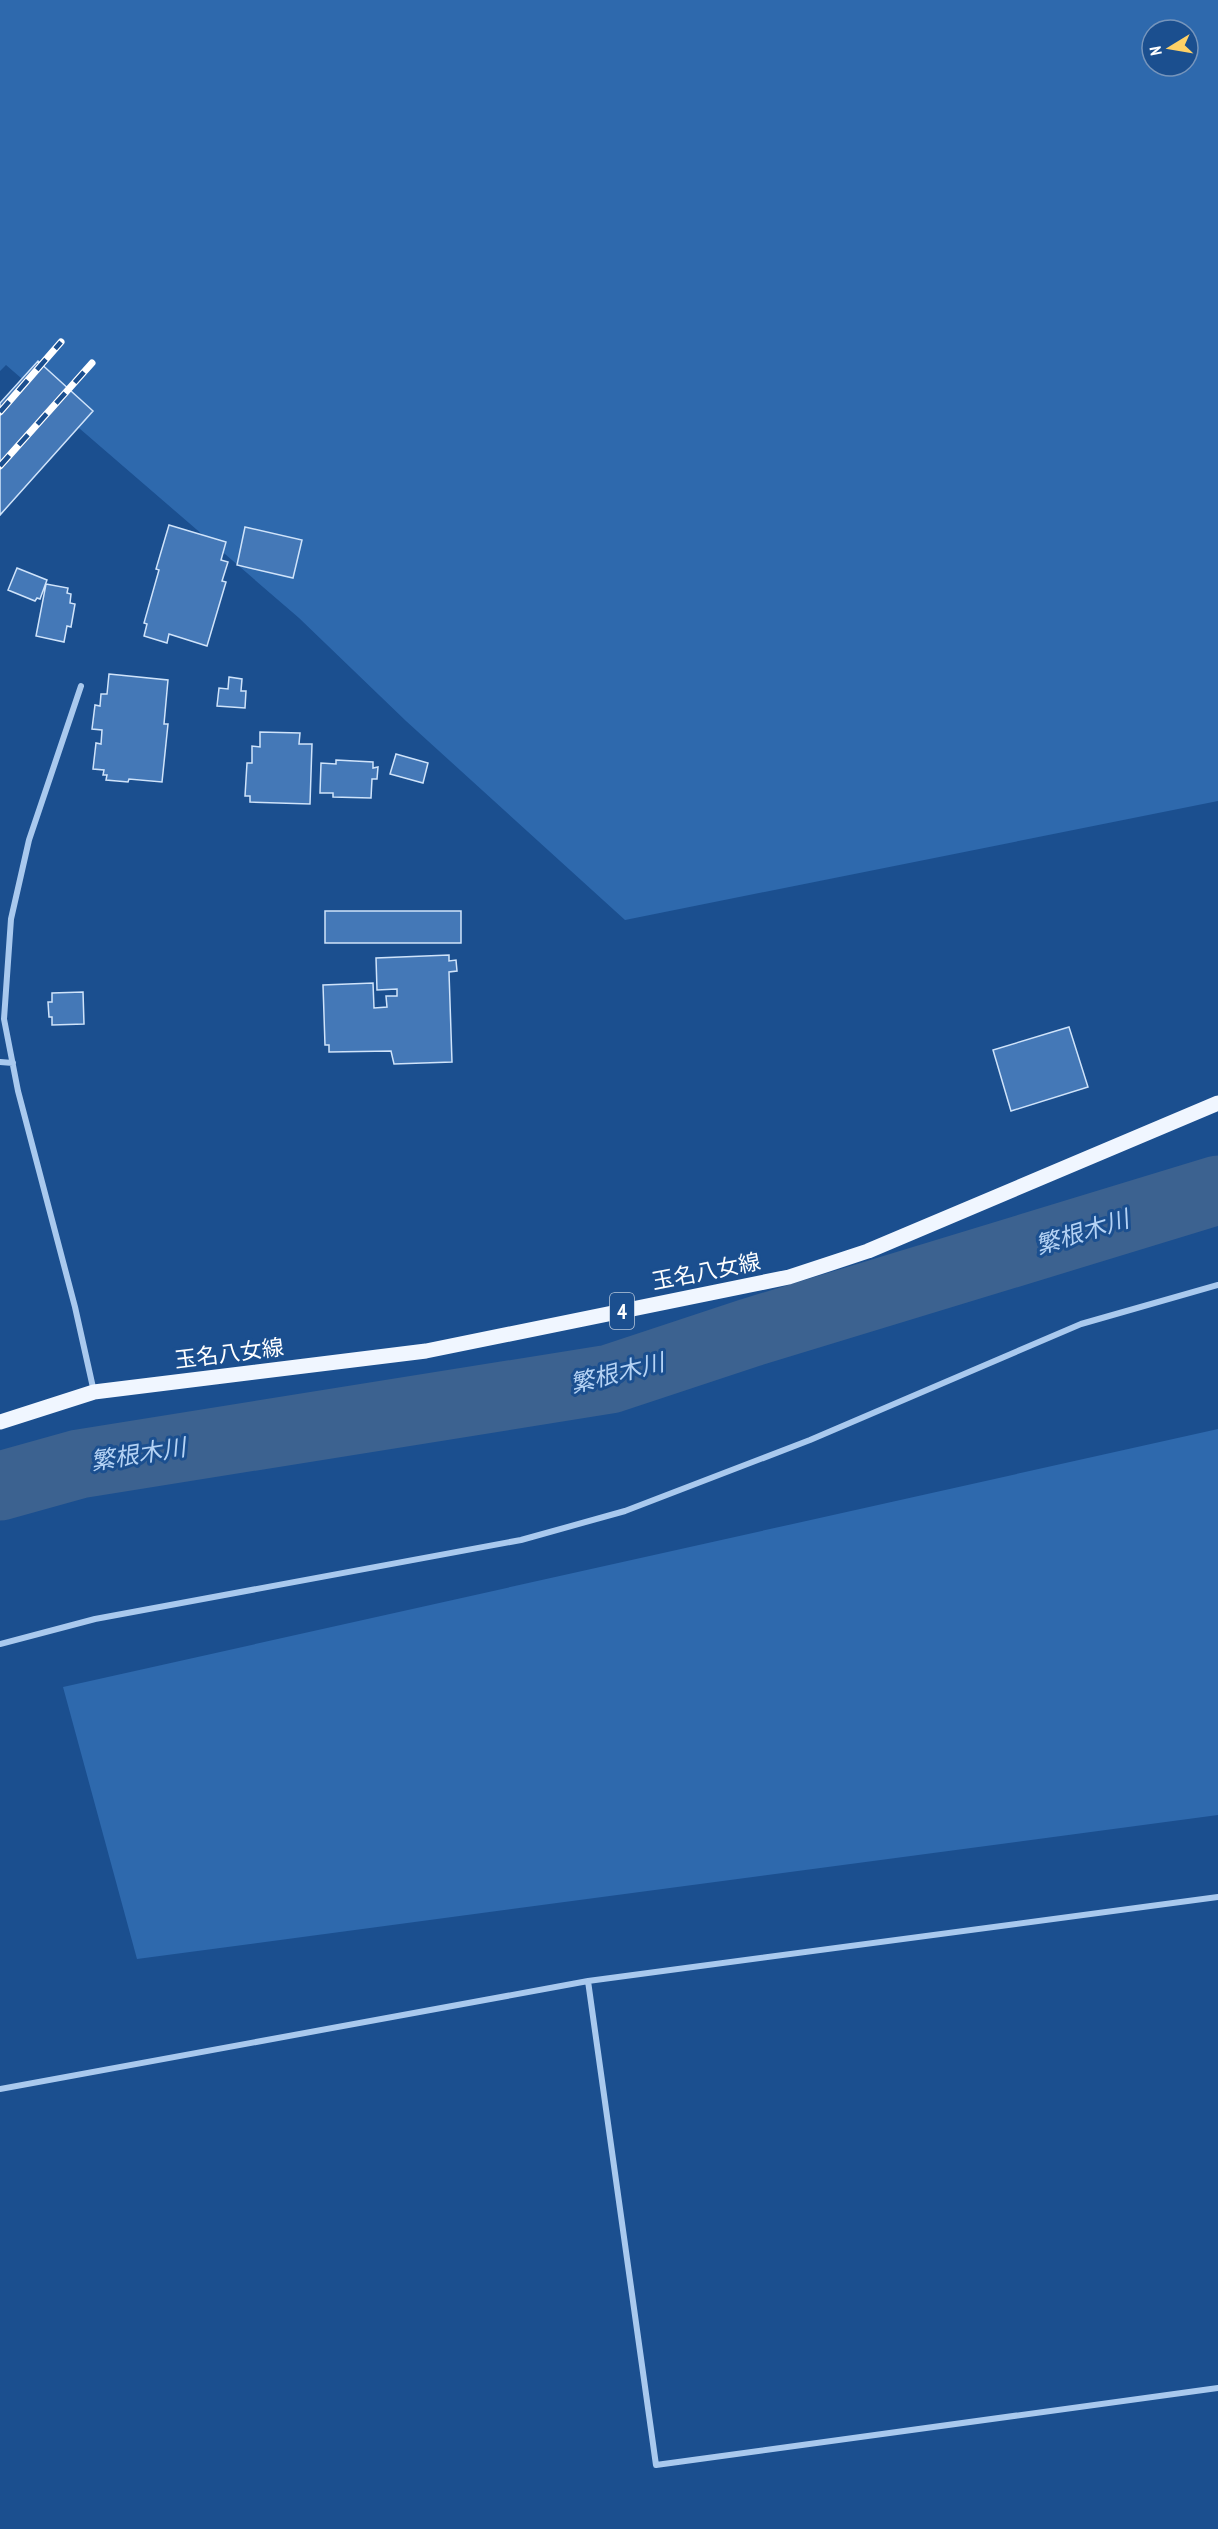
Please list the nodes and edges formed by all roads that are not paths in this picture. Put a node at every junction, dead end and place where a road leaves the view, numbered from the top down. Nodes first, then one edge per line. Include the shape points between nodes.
1 (81, 686) dead end
2 (0, 1062) edge
3 (13, 1064) junction
4 (1218, 1103) edge
5 (1218, 1285) edge
6 (94, 1392) junction
7 (0, 1422) edge
8 (0, 1644) edge
9 (1218, 1896) edge
10 (588, 1981) junction
11 (0, 2089) edge
12 (1218, 2388) edge

1 - 3 street via 28,840 11,919 4,1019
2 - 3 street
3 - 6 street
4 - 6 main road, 玉名八女線 / 4 via 868,1251 789,1277 426,1351
5 - 8 street via 1081,1324 810,1440 625,1511 521,1540 95,1619
6 - 7 main road, 玉名八女線 / 4
9 - 10 street
10 - 11 street
10 - 12 street via 656,2465

